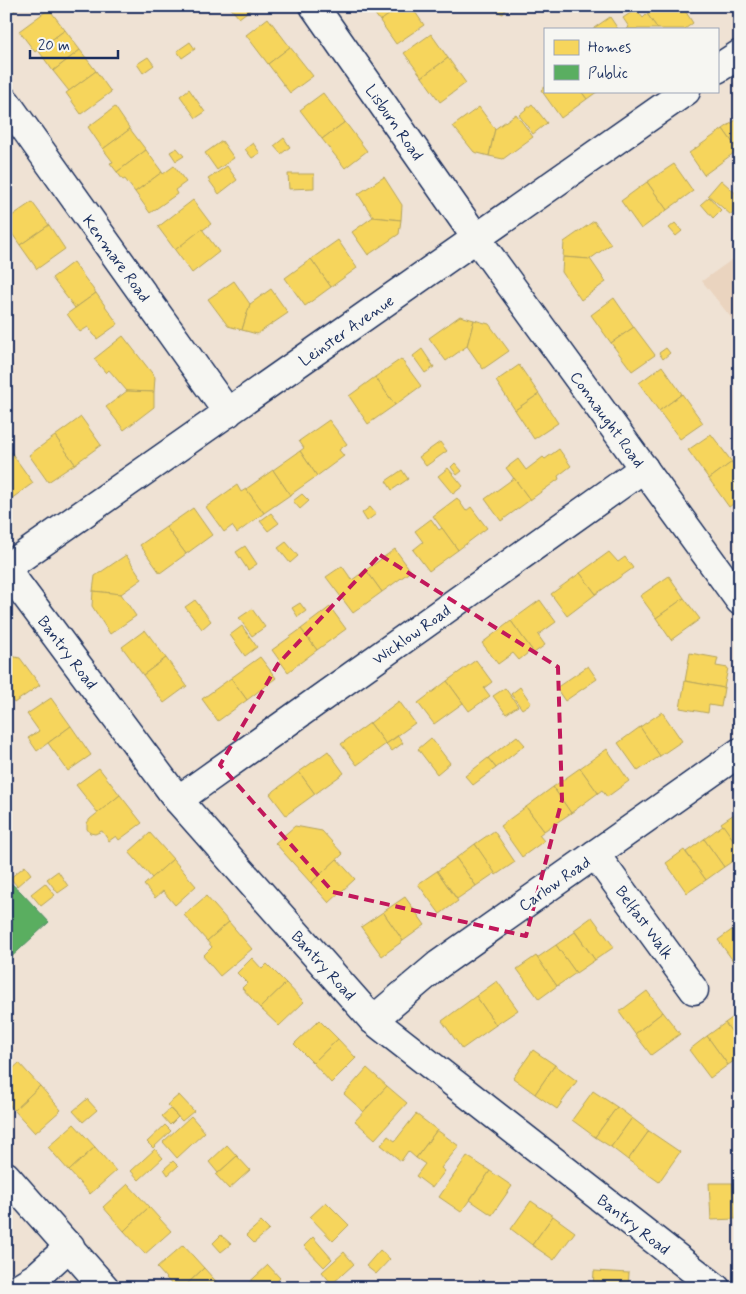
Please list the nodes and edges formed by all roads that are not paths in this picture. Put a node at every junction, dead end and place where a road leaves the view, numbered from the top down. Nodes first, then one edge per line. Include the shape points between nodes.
1 (314, 6) edge
2 (740, 54) edge
3 (718, 68) edge
4 (685, 92) edge
5 (6, 102) edge
6 (477, 238) junction
7 (228, 413) junction
8 (644, 468) junction
9 (6, 569) edge
10 (740, 601) edge
11 (740, 752) edge
12 (178, 800) junction
13 (595, 854) junction
14 (694, 990) dead end
15 (373, 1020) junction
16 (6, 1176) edge
17 (70, 1246) junction
18 (18, 1288) edge
19 (105, 1288) edge
20 (716, 1288) edge

1 - 6 street, Lisburn Road
2 - 3 street
4 - 6 street, Leinster Avenue
5 - 7 street, Kenmare Road
6 - 7 street, Leinster Avenue
6 - 8 street, Connaught Road
7 - 9 street, Leinster Avenue
8 - 10 street, Connaught Road
8 - 12 street, Wicklow Road
9 - 12 street, Bantry Road
11 - 13 street, Carlow Road
12 - 15 street, Bantry Road
13 - 14 street, Belfast Walk
13 - 15 street, Carlow Road via 438,964
15 - 20 street, Bantry Road
16 - 17 street
17 - 18 street via 36,1277
17 - 19 street

